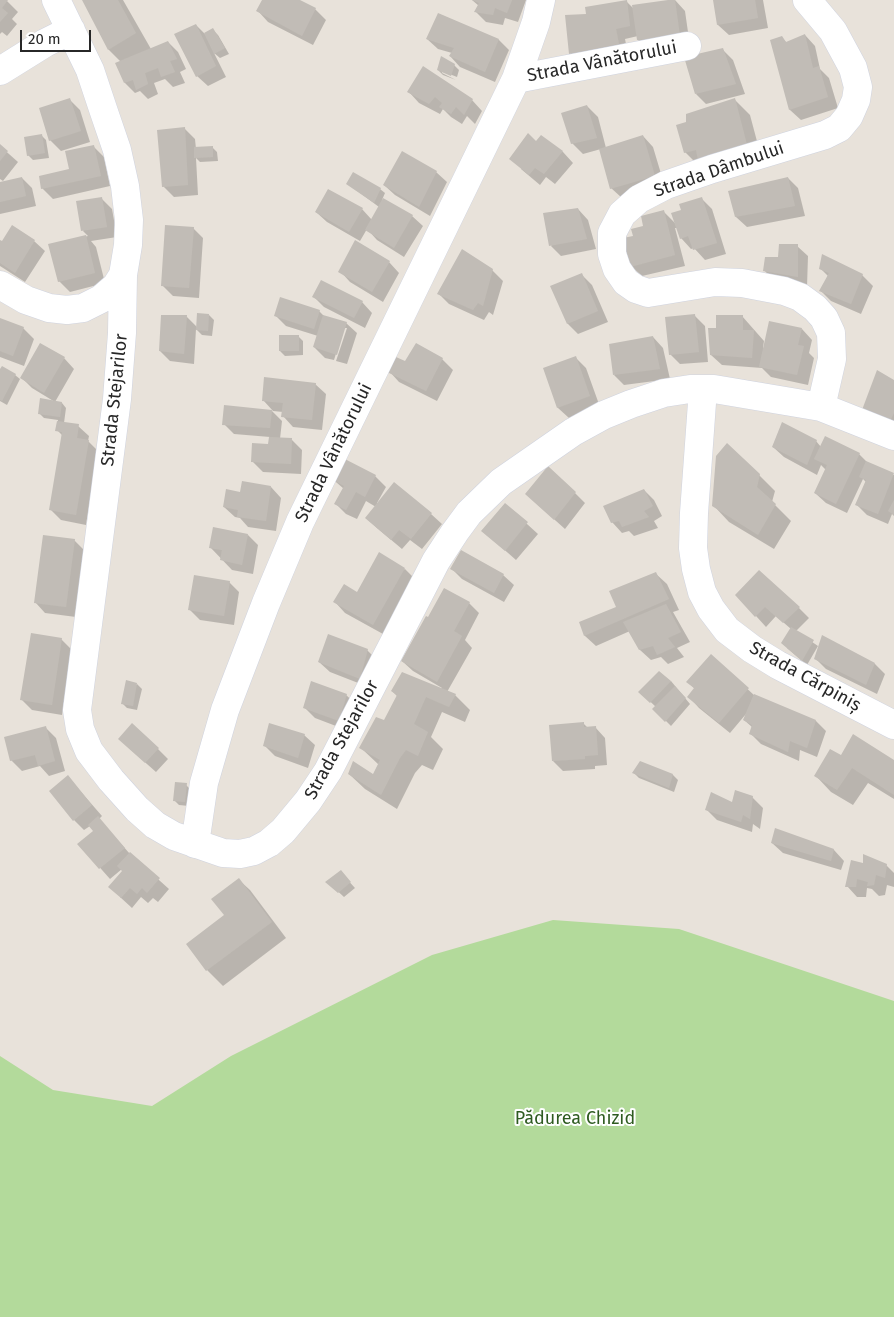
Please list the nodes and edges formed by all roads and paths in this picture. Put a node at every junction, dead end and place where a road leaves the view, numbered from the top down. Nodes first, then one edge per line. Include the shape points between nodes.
1 (56, 0) edge
2 (541, 0) edge
3 (807, 0) edge
4 (71, 30) junction
5 (687, 46) dead end
6 (0, 71) edge
7 (516, 78) junction
8 (123, 275) junction
9 (0, 285) edge
10 (703, 389) junction
11 (822, 407) junction
12 (894, 436) edge
13 (894, 725) edge
14 (195, 844) junction

1 - 4 street, Strada Stejarilor
2 - 7 street, Strada Vânătorului
3 - 11 street, Strada Dâmbului via 833,31 853,68 858,87 849,116 839,128 825,135 712,169 666,185 639,199 622,214 612,233 612,254 626,282 648,293 715,282 742,283 800,297 824,318 831,333 830,367
4 - 6 street
4 - 8 street, Strada Stejarilor via 90,70 117,150 125,186 129,220
5 - 7 street, Strada Vânătorului
7 - 14 street, Strada Vânătorului via 300,522 225,710 204,783
8 - 9 street via 101,299 83,308 67,310 48,308 26,300
8 - 14 street, Strada Stejarilor via 116,399 77,710 89,751 137,810 155,825
10 - 11 street, Strada Stejarilor via 741,392
10 - 13 street, Strada Cărpiniș via 693,548 702,592 711,609 727,630 752,649
10 - 14 street, Strada Stejarilor via 664,393 604,415 558,442 484,497 459,526 436,561 328,771 296,816 269,844 254,851 223,853
11 - 12 street, Strada Stejarilor

